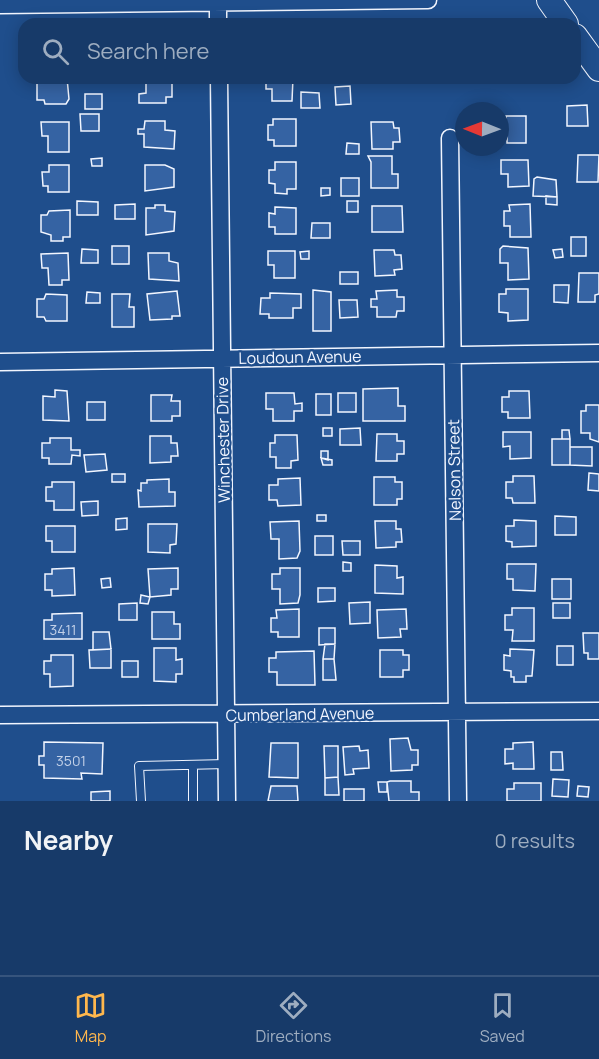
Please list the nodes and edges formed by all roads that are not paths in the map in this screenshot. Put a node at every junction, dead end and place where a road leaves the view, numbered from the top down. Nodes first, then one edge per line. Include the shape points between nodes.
1 (428, 0) edge
2 (549, 0) edge
3 (218, 1) edge
4 (0, 5) edge
5 (218, 18) edge
6 (562, 18) edge
7 (581, 44) edge
8 (599, 69) edge
9 (219, 84) edge
10 (450, 138) dead end
11 (599, 353) edge
12 (453, 356) junction
13 (222, 358) junction
14 (0, 362) edge
15 (599, 711) edge
16 (457, 712) junction
17 (226, 714) junction
18 (0, 715) edge
19 (226, 764) junction
20 (193, 765) junction
21 (141, 801) edge
22 (193, 801) edge
23 (227, 801) edge
24 (458, 801) edge

1 - 3 street
2 - 6 main road
3 - 4 street
3 - 5 street
7 - 8 main road
9 - 13 street, Winchester Drive
10 - 12 street, Nelson Street
11 - 12 street, Loudoun Avenue
12 - 13 street, Loudoun Avenue
12 - 16 street, Nelson Street
13 - 14 street, Loudoun Avenue
13 - 17 street, Winchester Drive
15 - 16 street, Cumberland Avenue
16 - 17 street, Cumberland Avenue
16 - 24 street, Nelson Street
17 - 18 street, Cumberland Avenue
17 - 19 street, Winchester Drive
19 - 20 lane
19 - 23 street, Winchester Drive
20 - 21 lane via 139,766
20 - 22 lane

